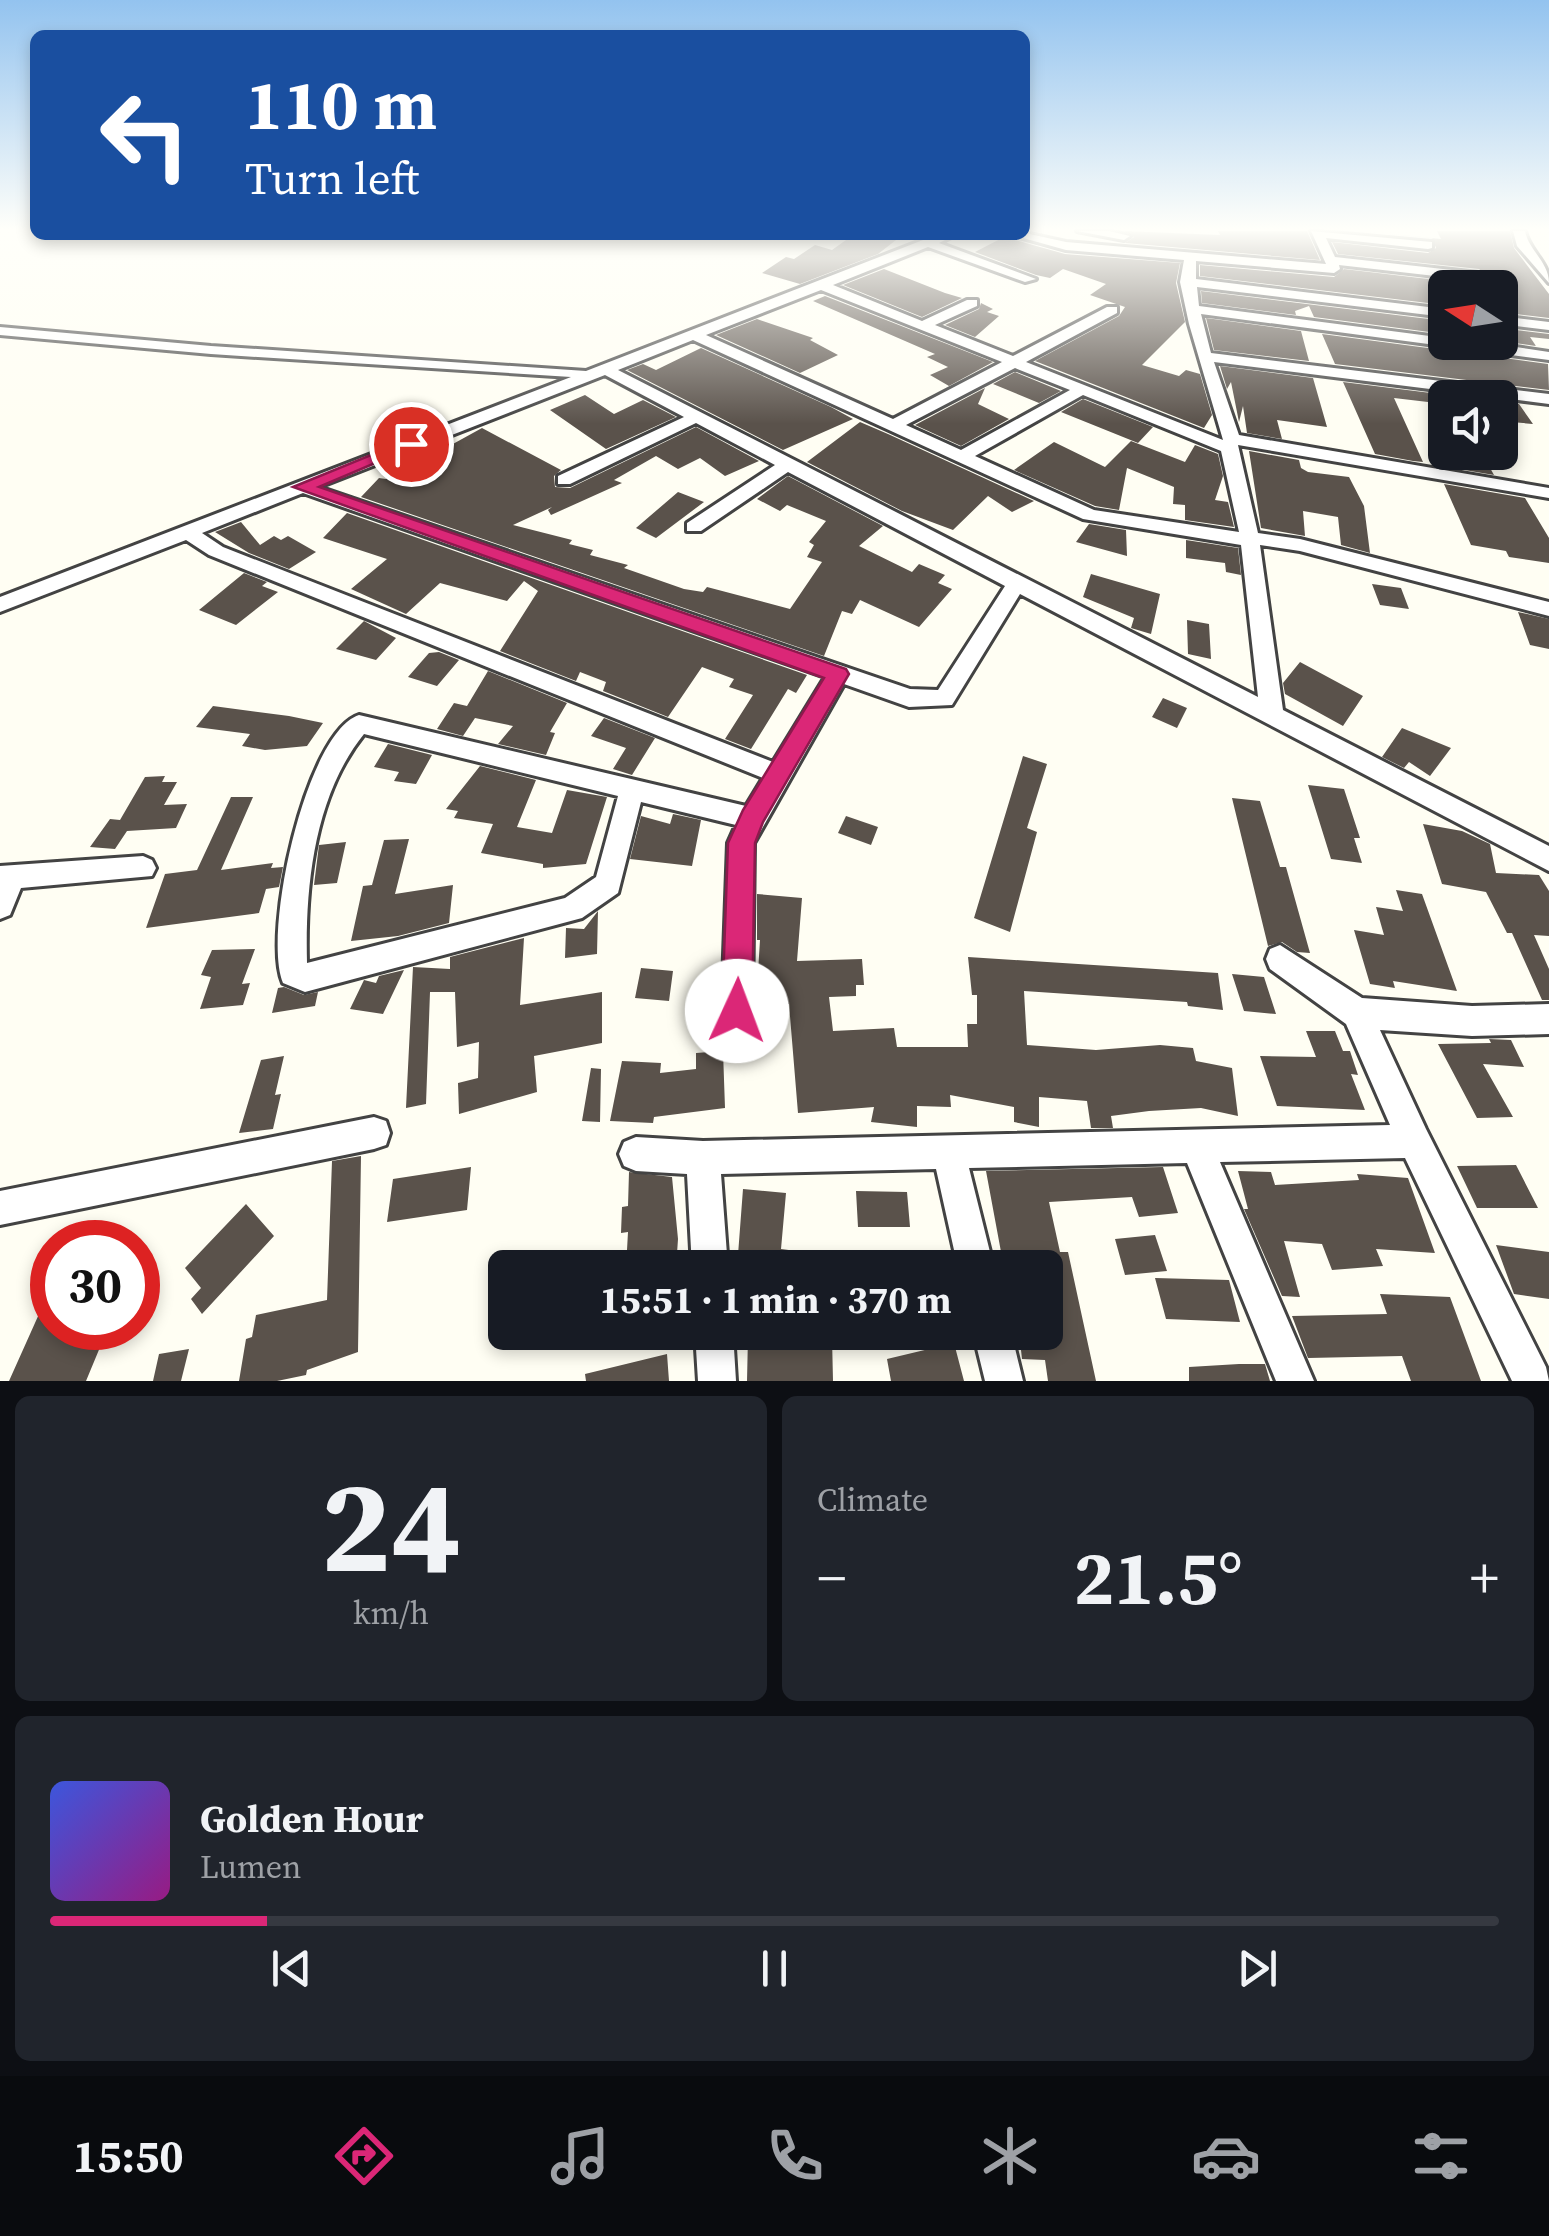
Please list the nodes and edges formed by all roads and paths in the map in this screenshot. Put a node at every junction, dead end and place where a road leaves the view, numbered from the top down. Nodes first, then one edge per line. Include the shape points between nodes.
1 (791, 295) edge
2 (849, 295) edge
3 (1190, 295) edge
4 (1299, 295) edge
5 (972, 303) dead end
6 (1193, 309) junction
7 (1112, 310) dead end
8 (1428, 311) edge
9 (1518, 322) edge
10 (924, 325) junction
11 (1549, 326) edge
12 (0, 331) edge
13 (692, 334) junction
14 (1428, 340) edge
15 (1518, 352) edge
16 (1549, 356) edge
17 (1208, 358) junction
18 (1012, 362) junction
19 (599, 371) junction
20 (1083, 388) junction
21 (1549, 400) edge
22 (694, 418) junction
23 (893, 426) junction
24 (1230, 444) junction
25 (961, 457) junction
26 (788, 464) junction
27 (564, 480) dead end
28 (302, 487) junction
29 (1549, 493) edge
30 (694, 527) dead end
31 (187, 532) junction
32 (1248, 538) junction
33 (1016, 582) junction
34 (0, 605) edge
35 (1549, 608) edge
36 (838, 674) junction
37 (1272, 714) junction
38 (778, 774) junction
39 (632, 789) junction
40 (752, 818) junction
41 (1549, 859) edge
42 (143, 868) dead end
43 (6, 877) edge
44 (0, 906) edge
45 (1280, 960) dead end
46 (737, 1011) dead end
47 (1356, 1013) junction
48 (1549, 1019) edge
49 (374, 1132) dead end
50 (1414, 1141) junction
51 (1198, 1148) junction
52 (948, 1150) junction
53 (636, 1154) dead end
54 (703, 1158) junction
55 (0, 1208) edge
56 (709, 1250) edge
57 (972, 1250) edge
58 (715, 1350) edge
59 (996, 1350) edge
60 (717, 1381) edge
61 (1004, 1381) edge
62 (1295, 1381) edge
63 (1532, 1381) edge

1 - 13 street
2 - 10 street
3 - 6 street
4 - 8 street
5 - 10 street
6 - 14 street
6 - 17 street
7 - 18 street
9 - 11 street
10 - 18 street
12 - 19 street
13 - 19 street
13 - 23 street
15 - 16 street
17 - 21 street
17 - 24 street
18 - 20 street
18 - 23 street
19 - 22 street
19 - 28 street
20 - 24 street
20 - 25 street
22 - 26 street
22 - 27 street
23 - 25 street
24 - 29 street
24 - 32 street
25 - 32 street via 1090,515
26 - 30 street
26 - 33 street
28 - 31 street
28 - 36 street
31 - 34 street
31 - 38 street via 216,550
32 - 35 street
32 - 37 street
33 - 36 street via 944,699 909,698
33 - 37 street
36 - 38 street
37 - 41 street
38 - 40 street
39 - 39 street via 608,884 572,909 306,978 293,972 294,895 321,788 343,739 358,724
39 - 40 street
40 - 46 street via 742,843
42 - 43 street
43 - 44 street
45 - 47 street
47 - 48 street
47 - 50 street
49 - 55 street
50 - 51 street
50 - 63 street
51 - 52 street
51 - 62 street
52 - 54 street
52 - 57 street
53 - 54 street
54 - 56 street
58 - 60 street
59 - 61 street

